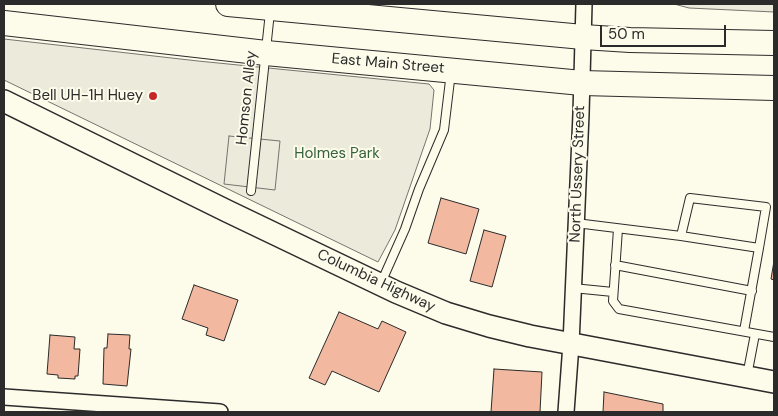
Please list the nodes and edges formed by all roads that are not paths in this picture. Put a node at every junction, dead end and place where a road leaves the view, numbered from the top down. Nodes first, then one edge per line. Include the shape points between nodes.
1 (228, 4) edge
2 (584, 4) edge
3 (270, 7) junction
4 (4, 24) edge
5 (583, 37) junction
6 (774, 43) edge
7 (266, 53) junction
8 (451, 70) junction
9 (582, 83) junction
10 (774, 88) edge
11 (4, 101) edge
12 (252, 191) dead end
13 (576, 224) junction
14 (618, 229) junction
15 (681, 236) junction
16 (760, 248) junction
17 (615, 265) junction
18 (380, 284) junction
19 (573, 288) junction
20 (752, 291) junction
21 (613, 292) junction
22 (744, 332) junction
23 (755, 334) junction
24 (774, 338) edge
25 (571, 344) junction
26 (747, 377) junction
27 (774, 382) edge
28 (4, 397) edge
29 (220, 412) edge
30 (566, 412) edge

1 - 3 main road
2 - 5 street, North Ussery Street
3 - 5 main road
3 - 7 lane, Homson Alley
4 - 7 main road, East Main Street
5 - 6 main road
5 - 9 street, North Ussery Street
7 - 8 main road, East Main Street
7 - 12 lane, Homson Alley
8 - 9 main road, East Main Street
8 - 18 lane via 444,130
9 - 10 main road, East Main Street
9 - 13 street, North Ussery Street
11 - 18 main road, Columbia Highway
13 - 14 lane
13 - 19 street, North Ussery Street
14 - 15 lane
14 - 17 lane
15 - 16 lane
15 - 16 lane via 690,198 766,207
16 - 20 lane
17 - 20 lane
17 - 21 lane
18 - 25 main road, Columbia Highway via 446,314
19 - 21 lane
19 - 25 street, North Ussery Street
20 - 22 lane
21 - 22 lane via 613,301 619,309
22 - 23 lane
23 - 24 lane
23 - 26 lane
25 - 26 main road, Columbia Highway
25 - 30 street, North Ussery Street
26 - 27 main road, Columbia Highway
28 - 29 street

